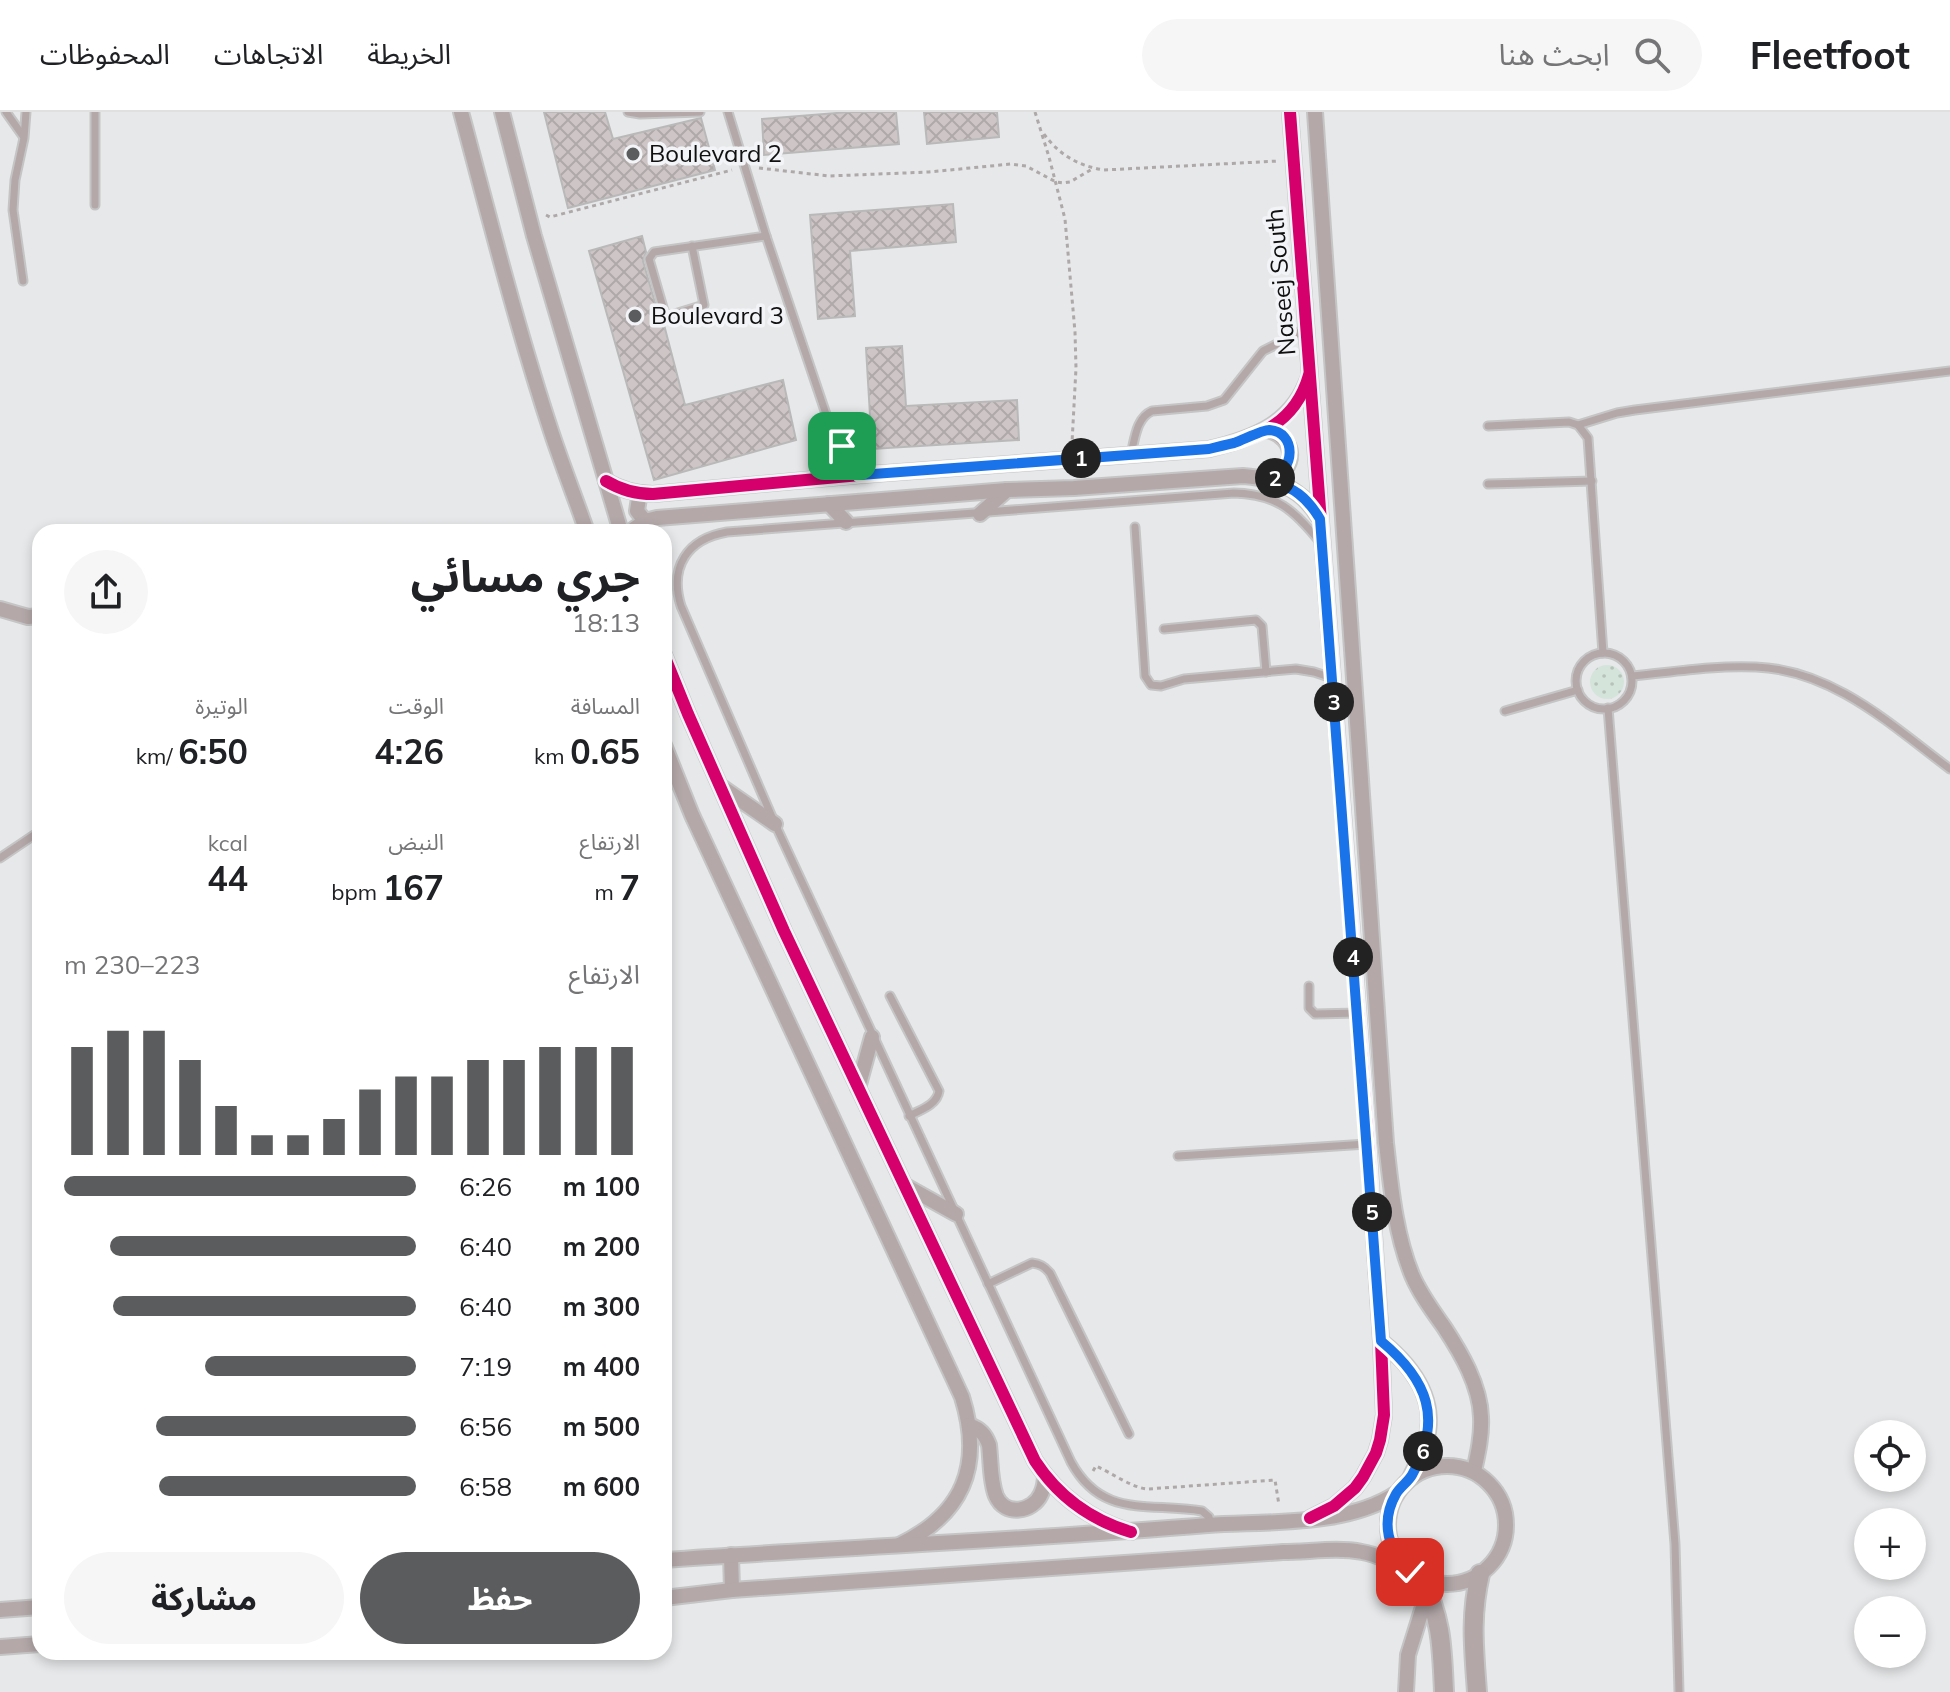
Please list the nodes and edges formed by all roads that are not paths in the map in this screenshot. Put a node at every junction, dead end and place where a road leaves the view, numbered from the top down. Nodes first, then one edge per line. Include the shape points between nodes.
1 (6, 112) edge
2 (26, 112) edge
3 (95, 112) edge
4 (461, 112) edge
5 (502, 112) edge
6 (628, 112) edge
7 (700, 112) edge
8 (728, 112) edge
9 (1290, 112) edge
10 (1315, 112) edge
11 (658, 113) edge
12 (24, 138) junction
13 (95, 205) dead end
14 (766, 236) junction
15 (692, 246) junction
16 (23, 281) dead end
17 (1307, 325) junction
18 (1310, 371) junction
19 (1950, 371) edge
20 (829, 423) junction
21 (1578, 425) junction
22 (1488, 426) dead end
23 (1267, 430) junction
24 (1131, 454) junction
25 (860, 475) junction
26 (813, 479) junction
27 (1269, 480) junction
28 (606, 481) junction
29 (1592, 481) junction
30 (1488, 484) dead end
31 (1007, 490) junction
32 (643, 494) junction
33 (829, 504) junction
34 (980, 514) junction
35 (1320, 519) junction
36 (645, 521) junction
37 (846, 522) junction
38 (584, 524) edge
39 (619, 524) edge
40 (641, 524) edge
41 (1135, 527) dead end
42 (1321, 543) junction
43 (0, 609) edge
44 (32, 617) edge
45 (1164, 629) dead end
46 (1603, 653) junction
47 (1266, 672) junction
48 (672, 675) edge
49 (1632, 676) junction
50 (1332, 678) junction
51 (1578, 690) junction
52 (1608, 708) junction
53 (1505, 711) dead end
54 (672, 765) edge
55 (1950, 769) edge
56 (720, 786) junction
57 (775, 824) junction
58 (32, 836) edge
59 (0, 858) edge
60 (1309, 986) dead end
61 (890, 996) dead end
62 (1358, 1013) junction
63 (872, 1037) junction
64 (858, 1088) junction
65 (909, 1116) junction
66 (1368, 1144) junction
67 (1178, 1156) dead end
68 (904, 1185) junction
69 (956, 1214) junction
70 (988, 1284) junction
71 (1381, 1341) junction
72 (969, 1425) junction
73 (1129, 1434) dead end
74 (1474, 1471) junction
75 (1045, 1475) junction
76 (1410, 1478) junction
77 (1397, 1493) junction
78 (1310, 1518) junction
79 (1211, 1525) junction
80 (1131, 1532) junction
81 (899, 1545) junction
82 (731, 1555) junction
83 (672, 1559) edge
84 (1480, 1574) junction
85 (1420, 1581) junction
86 (732, 1590) junction
87 (672, 1597) edge
88 (32, 1608) edge
89 (0, 1610) edge
90 (32, 1645) edge
91 (0, 1647) edge
92 (1406, 1692) edge
93 (1444, 1692) edge
94 (1477, 1692) edge
95 (1679, 1692) edge

1 - 12 lane
2 - 12 lane
3 - 13 lane
4 - 38 street via 532,369
5 - 28 street
6 - 11 lane
7 - 11 lane
8 - 14 lane
9 - 17 street, Naseej South
10 - 74 street via 1393,1202 1413,1279 1468,1369 1479,1400 1481,1436
12 - 16 lane via 13,210
14 - 15 lane
14 - 20 lane
15 - 15 lane via 654,252 649,259 668,316 704,305
17 - 18 street, Naseej South
17 - 24 lane via 1263,351 1224,400 1144,415
18 - 23 street via 1295,405
18 - 35 street, Naseej South
19 - 21 lane via 1635,410
20 - 25 lane
20 - 26 lane
21 - 22 lane via 1558,421
21 - 29 lane via 1588,438
23 - 24 street via 1209,449
23 - 27 street via 1286,440 1290,454 1282,473
24 - 25 street
25 - 26 street
26 - 32 street
27 - 31 street via 1243,476
27 - 35 street via 1301,495
28 - 32 street
28 - 39 street
29 - 30 lane
29 - 46 lane
31 - 33 street
31 - 34 street
32 - 36 street via 636,504
33 - 36 street
33 - 37 street
34 - 37 lane
34 - 42 lane via 1246,493 1289,508
35 - 42 street, Naseej South
36 - 40 street
37 - 57 lane via 718,533 691,549 677,576 681,606
41 - 47 lane via 1148,683
42 - 50 street, Naseej South
43 - 44 street
45 - 47 lane via 1256,620 1262,626
46 - 49 lane via 1625,661
46 - 51 lane via 1581,665
47 - 50 lane via 1296,669
48 - 56 street
49 - 52 lane via 1627,697
49 - 55 lane via 1757,667 1810,677 1859,701
50 - 62 street, Naseej South
51 - 52 lane via 1587,702
51 - 53 lane
52 - 95 lane via 1675,1544
54 - 72 street via 962,1397
56 - 57 street
56 - 64 street
57 - 63 lane
58 - 59 lane
60 - 62 lane via 1309,1008 1315,1014
61 - 65 lane via 939,1091 932,1104
62 - 66 street, Naseej South
63 - 64 street
63 - 65 lane
64 - 68 street
65 - 69 lane
66 - 67 lane
66 - 71 street, Naseej South
68 - 69 street
68 - 75 street
69 - 70 lane
70 - 73 lane via 1025,1265 1045,1267
70 - 79 lane via 1084,1482 1121,1504 1202,1511
71 - 76 street via 1412,1371 1427,1402 1427,1438
71 - 78 street, Naseej South via 1384,1415 1376,1453 1355,1488
72 - 75 street via 987,1438 996,1495 1006,1507 1021,1510 1035,1503
72 - 81 street via 971,1454 957,1498 934,1524
74 - 76 street via 1434,1467
74 - 84 street via 1493,1487 1507,1521 1498,1557
75 - 80 street via 1081,1509
76 - 77 street
77 - 78 street via 1360,1511
77 - 85 street via 1388,1517 1390,1542 1401,1563
78 - 79 street
79 - 80 street
80 - 81 street
81 - 82 street
82 - 83 street
82 - 86 street
84 - 85 street via 1445,1585
84 - 94 main road via 1472,1630
85 - 86 street via 1375,1556 1347,1550
85 - 92 street
85 - 93 main road via 1441,1633
86 - 87 street
88 - 89 street
90 - 91 street

